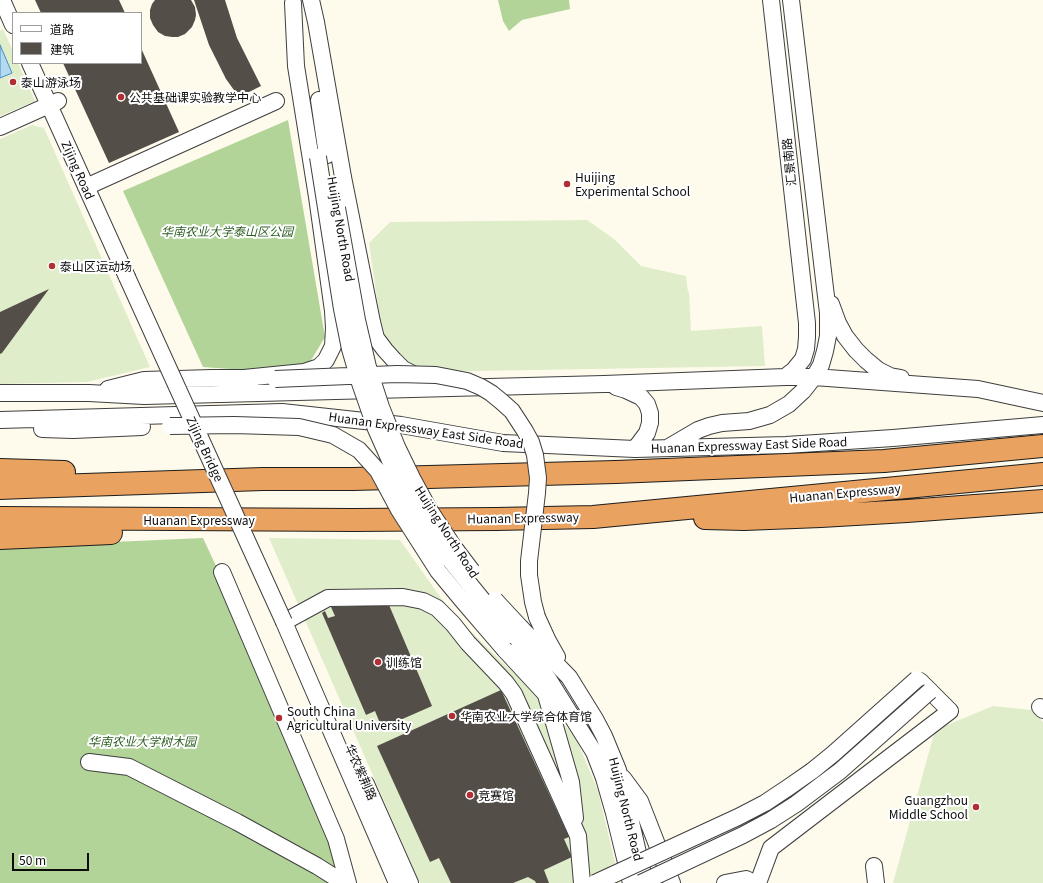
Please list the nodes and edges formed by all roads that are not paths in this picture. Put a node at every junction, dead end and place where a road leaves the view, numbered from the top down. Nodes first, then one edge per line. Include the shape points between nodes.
1 (311, 0) edge
2 (296, 1) edge
3 (791, 4) edge
4 (771, 5) edge
5 (31, 64) edge
6 (41, 64) edge
7 (276, 101) dead end
8 (54, 103) junction
9 (0, 127) edge
10 (90, 185) junction
11 (131, 276) joint
12 (825, 288) junction
13 (785, 376) junction
14 (814, 377) junction
15 (244, 378) junction
16 (604, 384) junction
17 (928, 385) junction
18 (470, 388) junction
19 (0, 393) edge
20 (89, 393) junction
21 (1043, 403) edge
22 (0, 420) edge
23 (1043, 425) edge
24 (0, 426) edge
25 (1038, 445) edge
26 (667, 448) junction
27 (635, 449) junction
28 (0, 470) edge
29 (1043, 474) edge
30 (263, 479) junction
31 (0, 488) edge
32 (1043, 501) edge
33 (593, 517) junction
34 (0, 518) edge
35 (352, 520) junction
36 (0, 538) edge
37 (222, 572) dead end
38 (289, 619) junction
39 (516, 632) junction
40 (569, 677) junction
41 (930, 691) junction
42 (546, 695) junction
43 (583, 734) junction
44 (89, 762) dead end
45 (618, 770) junction
46 (578, 836) junction
47 (874, 866) dead end
48 (344, 883) edge
49 (348, 883) edge
50 (397, 883) edge
51 (410, 883) edge
52 (582, 883) edge
53 (595, 883) edge
54 (631, 883) edge
55 (641, 883) edge
56 (644, 883) edge
57 (672, 883) edge
58 (725, 883) edge
59 (754, 883) edge
60 (758, 883) edge
61 (876, 883) edge

1 - 18 street via 343,177 376,338 394,360 412,374 425,380
2 - 15 street via 296,66 333,311 333,346 319,367 304,372
2 - 39 street, Huijing North Road, bridge via 323,156 357,320 368,367 381,406 397,447 430,511
3 - 4 street
3 - 12 street, 汇景南路
4 - 13 street, 汇景南路 via 807,337 803,359
5 - 8 street, Zijing Road
6 - 8 street, Zijing Road
7 - 10 street
8 - 9 street
8 - 10 street, Zijing Road
10 - 11 street, Zijing Road
11 - 38 street, Zijing Bridge
12 - 14 street via 828,336 821,365
12 - 17 street via 845,336 866,360 890,376
13 - 14 street
13 - 16 street
14 - 17 street
14 - 26 street via 788,404 770,415 749,421 709,426
15 - 20 street via 144,380
15 - 40 street, bridge via 436,375 481,386 512,411 531,442 538,478 529,575 532,596 537,617
16 - 18 street
16 - 27 street via 633,393 647,404 650,423
17 - 21 street via 978,389
18 - 20 street via 144,396
19 - 20 street
22 - 27 street, Huanan Expressway East Side Road via 282,412 401,425 503,442
23 - 26 street, Huanan Expressway East Side Road via 886,439
24 - 42 street, bridge via 73,430 234,425 299,427 333,435 359,450 378,471 399,510 438,571
25 - 30 highway via 884,461 600,472
26 - 27 street, Huanan Expressway East Side Road
28 - 30 highway
29 - 33 highway, Huanan Expressway
30 - 31 highway
32 - 33 highway via 744,519
33 - 35 highway, Huanan Expressway
34 - 35 highway, Huanan Expressway
35 - 36 highway
37 - 49 street via 336,839
38 - 46 street via 328,598 403,597 423,601 437,608 514,694
38 - 50 street, 华农紫荆路
38 - 51 street, 华农紫荆路
39 - 40 street, Huijing North Road
39 - 43 street, Huijing North Road
40 - 45 street, Huijing North Road via 596,719
41 - 53 street, bridge via 917,679 833,754 765,803
41 - 55 street, bridge via 840,771 796,804 743,835
41 - 60 street via 950,711 771,848
42 - 43 street
42 - 46 street via 571,782
43 - 54 street, Huijing North Road via 594,752 604,778
44 - 48 street via 129,767 244,826
45 - 56 street, Huijing North Road
45 - 57 street via 640,800
46 - 52 street
47 - 61 street
58 - 59 street via 746,879

